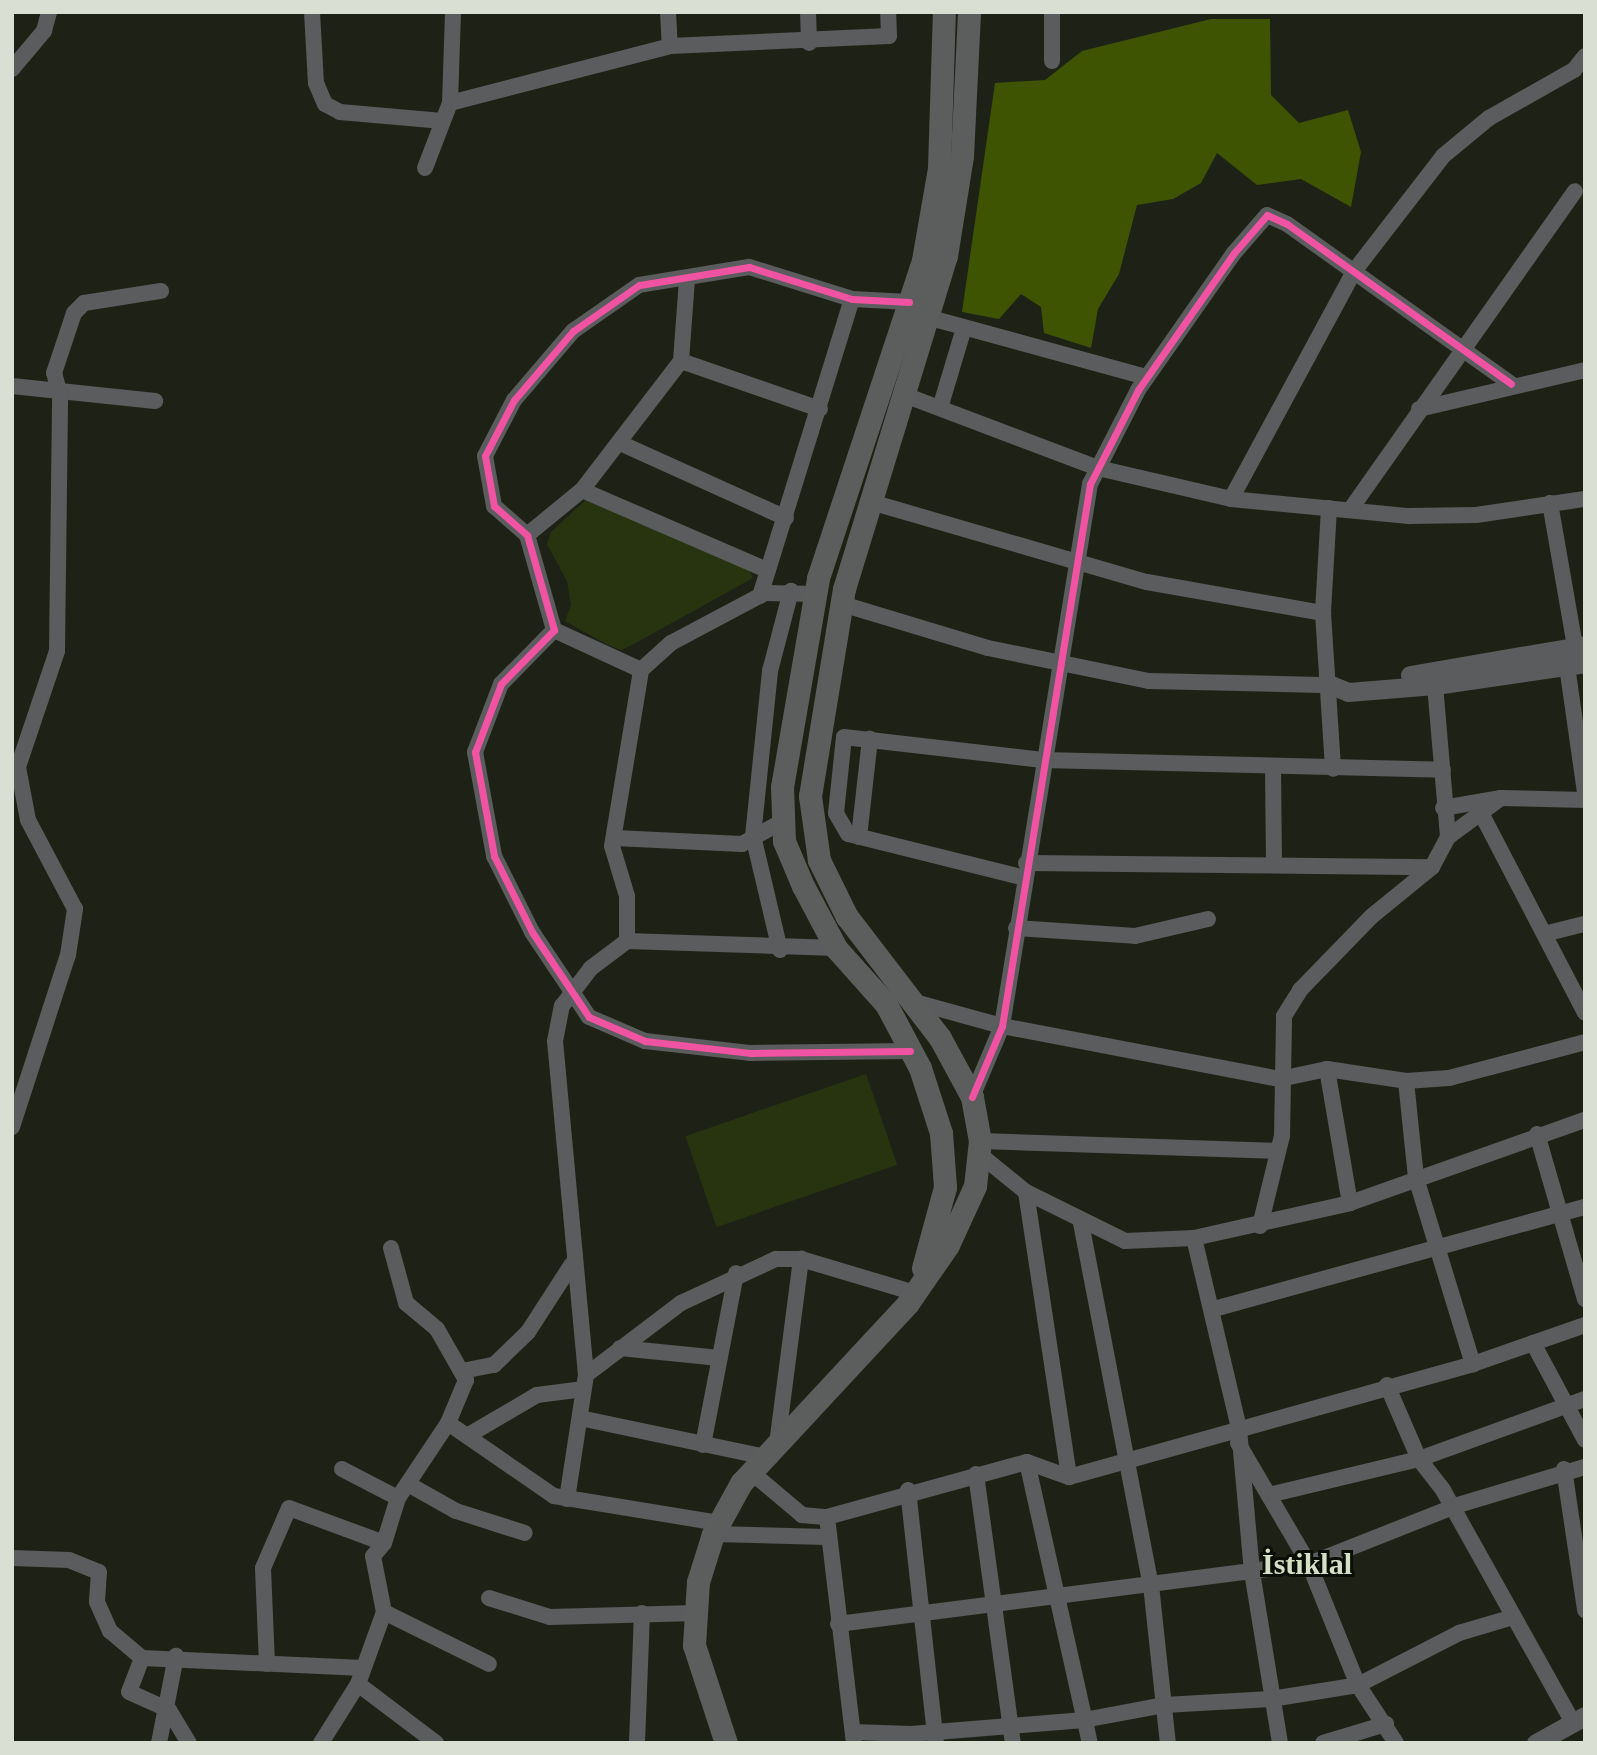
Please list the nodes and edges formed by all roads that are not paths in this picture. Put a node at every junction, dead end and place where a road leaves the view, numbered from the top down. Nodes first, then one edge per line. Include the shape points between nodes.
1 (49, 12) edge
2 (312, 12) edge
3 (453, 12) edge
4 (668, 12) edge
5 (808, 12) edge
6 (888, 12) edge
7 (944, 12) edge
8 (969, 12) edge
9 (1052, 12) edge
10 (809, 43) junction
11 (670, 46) junction
12 (1585, 56) edge
13 (1052, 61) dead end
14 (12, 69) edge
15 (450, 103) junction
16 (443, 121) junction
17 (425, 168) dead end
18 (1575, 191) dead end
19 (1355, 270) junction
20 (687, 279) junction
21 (161, 291) dead end
22 (852, 299) junction
23 (909, 302) junction
24 (927, 317) junction
25 (964, 328) junction
26 (1461, 348) junction
27 (681, 361) junction
28 (1585, 370) edge
29 (1147, 377) junction
30 (1511, 384) junction
31 (12, 386) edge
32 (902, 394) junction
33 (60, 395) junction
34 (155, 401) dead end
35 (940, 408) junction
36 (820, 409) junction
37 (1419, 409) junction
38 (620, 443) junction
39 (1098, 468) junction
40 (582, 490) junction
41 (1231, 499) junction
42 (1585, 499) edge
43 (870, 502) junction
44 (1550, 503) junction
45 (1328, 508) junction
46 (1350, 510) junction
47 (786, 518) junction
48 (527, 535) junction
49 (1076, 564) junction
50 (767, 570) junction
51 (791, 591) junction
52 (815, 594) junction
53 (760, 596) junction
54 (842, 604) junction
55 (1323, 613) junction
56 (554, 631) junction
57 (1578, 655) edge
58 (1059, 663) junction
59 (641, 670) junction
60 (1331, 684) junction
61 (1435, 685) junction
62 (870, 739) junction
63 (1043, 760) junction
64 (1273, 767) junction
65 (1333, 769) junction
66 (1443, 770) junction
67 (1585, 793) edge
68 (1501, 798) junction
69 (1585, 800) edge
70 (1443, 808) junction
71 (1481, 813) junction
72 (783, 821) junction
73 (753, 836) junction
74 (859, 837) junction
75 (1448, 837) junction
76 (615, 838) junction
77 (1274, 865) junction
78 (1432, 867) junction
79 (1026, 871) junction
80 (1208, 919) dead end
81 (1585, 924) edge
82 (1016, 928) junction
83 (1548, 933) junction
84 (627, 941) junction
85 (836, 948) junction
86 (780, 950) junction
87 (571, 989) junction
88 (911, 1001) junction
89 (1585, 1013) edge
90 (1002, 1026) junction
91 (1585, 1042) edge
92 (911, 1051) junction
93 (1327, 1069) junction
94 (1280, 1079) junction
95 (1406, 1081) junction
96 (972, 1097) junction
97 (1585, 1120) edge
98 (12, 1127) edge
99 (1537, 1134) junction
100 (979, 1147) junction
101 (1279, 1151) junction
102 (1416, 1178) junction
103 (1026, 1192) junction
104 (1350, 1203) junction
105 (1585, 1207) edge
106 (1563, 1218) junction
107 (1081, 1223) junction
108 (1261, 1226) junction
109 (1194, 1238) junction
110 (391, 1248) dead end
111 (1440, 1250) junction
112 (801, 1259) junction
113 (572, 1264) junction
114 (736, 1273) junction
115 (910, 1298) junction
116 (1585, 1298) edge
117 (1214, 1309) junction
118 (1585, 1325) edge
119 (1533, 1343) junction
120 (620, 1348) junction
121 (720, 1358) junction
122 (1474, 1364) junction
123 (462, 1371) junction
124 (585, 1382) junction
125 (1387, 1385) junction
126 (1585, 1399) edge
127 (1565, 1408) junction
128 (580, 1418) junction
129 (448, 1423) junction
130 (1238, 1435) junction
131 (467, 1436) junction
132 (1585, 1440) edge
133 (703, 1445) junction
134 (764, 1458) junction
135 (1419, 1459) junction
136 (1027, 1462) junction
137 (1127, 1462) junction
138 (1585, 1467) edge
139 (342, 1469) dead end
140 (1564, 1469) junction
141 (976, 1474) junction
142 (1069, 1477) junction
143 (908, 1490) junction
144 (403, 1491) junction
145 (1273, 1494) junction
146 (567, 1499) junction
147 (1451, 1507) junction
148 (827, 1517) junction
149 (716, 1529) junction
150 (525, 1533) dead end
151 (826, 1537) junction
152 (384, 1543) junction
153 (12, 1558) edge
154 (1309, 1564) junction
155 (1252, 1572) junction
156 (1151, 1585) junction
157 (1062, 1596) junction
158 (489, 1598) dead end
159 (994, 1604) junction
160 (1585, 1610) edge
161 (384, 1612) junction
162 (642, 1613) junction
163 (696, 1613) junction
164 (923, 1614) junction
165 (1513, 1617) junction
166 (838, 1624) junction
167 (176, 1656) junction
168 (142, 1658) junction
169 (267, 1664) junction
170 (489, 1664) dead end
171 (363, 1668) junction
172 (359, 1684) junction
173 (1358, 1685) junction
174 (1271, 1699) junction
175 (1164, 1705) junction
176 (169, 1710) junction
177 (1084, 1720) junction
178 (1010, 1724) junction
179 (1386, 1724) junction
180 (1569, 1727) edge
181 (936, 1736) edge
182 (853, 1737) edge
183 (159, 1743) edge
184 (190, 1743) edge
185 (321, 1743) edge
186 (436, 1743) edge
187 (637, 1743) edge
188 (726, 1743) edge
189 (1013, 1743) edge
190 (1090, 1743) edge
191 (1168, 1743) edge
192 (1280, 1743) edge
193 (1322, 1743) edge
194 (1396, 1743) edge
195 (1536, 1743) edge

1 - 14 street via 44,31
2 - 16 street via 316,83 325,104 340,112
3 - 15 street
4 - 11 street
5 - 10 street
6 - 10 street via 889,36
7 - 23 main road via 939,168
8 - 24 main road via 962,156 946,256
9 - 13 street
10 - 11 street
11 - 15 street
12 - 19 street via 1574,70 1489,118 1443,156
15 - 16 street
16 - 17 street
18 - 26 street
19 - 26 street
19 - 29 street via 1267,215
19 - 41 street
20 - 22 street via 749,267
20 - 27 street
20 - 48 street via 639,285 592,313 514,400 484,471 494,506
21 - 33 street via 84,303 74,313 54,373
22 - 23 street
22 - 36 street
23 - 52 main road
24 - 25 street
24 - 32 main road
25 - 29 street
25 - 35 street
26 - 30 street
26 - 37 street
27 - 36 street
27 - 38 street
28 - 30 street
29 - 39 street
30 - 37 street
31 - 33 street
32 - 35 street
32 - 43 main road
33 - 34 street
33 - 98 street via 57,651 18,767 28,820 75,909 68,955
35 - 39 street
36 - 47 street
37 - 46 street
38 - 40 street
38 - 47 street
39 - 41 street
39 - 49 street
40 - 48 street
40 - 50 street
41 - 45 street
42 - 44 street
43 - 49 street
43 - 54 main road
44 - 46 street via 1476,515
44 - 57 street
45 - 46 street
45 - 55 street
47 - 50 street
48 - 56 street
49 - 55 street via 1222,599
49 - 58 street
50 - 53 street
51 - 52 street
51 - 53 street
51 - 73 street via 770,671
52 - 72 main road via 782,787
53 - 59 street via 671,643
54 - 58 street via 988,649
54 - 88 main road via 810,796 820,860 847,917
55 - 60 street
56 - 59 street
56 - 87 street via 501,684 475,752 494,856 532,932
57 - 60 street
57 - 61 street
57 - 67 street
58 - 60 street via 1149,681
58 - 63 street
59 - 76 street
60 - 61 street via 1348,692
60 - 65 street
61 - 66 street
62 - 63 street
62 - 74 street
62 - 74 street via 844,737 836,813 848,834
63 - 64 street
63 - 79 street
64 - 65 street
64 - 77 street
65 - 66 street
66 - 70 street
68 - 69 street
68 - 70 street
68 - 71 street
70 - 75 street
71 - 75 street
71 - 83 street
72 - 73 street
72 - 85 main road via 784,841
73 - 76 street via 742,844
73 - 86 street
74 - 79 street
75 - 78 street
76 - 84 street via 613,858 627,897
77 - 78 street
77 - 79 street
78 - 94 street via 1372,916 1300,990 1284,1016
79 - 82 street
80 - 82 street via 1135,936
81 - 83 street
82 - 90 street
83 - 89 street
84 - 86 street
84 - 87 street
85 - 86 street
85 - 92 main road via 886,1004
87 - 92 street via 589,1017 645,1041 751,1053
87 - 113 street via 555,1041
88 - 90 street
88 - 96 main road
90 - 94 street
90 - 96 street
91 - 95 street via 1449,1078
92 - 115 main road via 941,1133 944,1186 931,1248
93 - 94 street
93 - 95 street
93 - 104 street
94 - 101 street
95 - 102 street
96 - 100 main road
97 - 99 street
99 - 102 street
99 - 106 street
100 - 101 street
100 - 103 street
100 - 115 main road via 975,1186 948,1245
101 - 108 street
102 - 104 street
102 - 111 street
103 - 107 street
103 - 142 street
104 - 108 street
105 - 106 street
106 - 111 street
106 - 116 street
107 - 109 street via 1125,1241
107 - 137 street
108 - 109 street
109 - 117 street
110 - 123 street via 406,1303 437,1329
111 - 117 street
111 - 122 street
112 - 114 street via 776,1259
112 - 115 street
112 - 134 street
113 - 123 street via 528,1332 494,1365
113 - 124 street
114 - 120 street
114 - 121 street
115 - 134 main road
117 - 130 street
118 - 119 street
119 - 122 street
119 - 127 street
120 - 121 street
120 - 124 street
121 - 133 street
122 - 125 street
123 - 129 street via 464,1394
124 - 128 street
124 - 131 street via 537,1395
125 - 130 street
125 - 135 street
126 - 127 street
127 - 132 street
127 - 135 street
128 - 133 street
128 - 146 street
129 - 131 street
129 - 144 street
130 - 137 street
130 - 145 street
130 - 155 street
131 - 146 street
133 - 134 street
134 - 148 street via 802,1515
134 - 149 main road
135 - 145 street
135 - 147 street
136 - 141 street
136 - 142 street
136 - 157 street
137 - 142 street
137 - 156 street
138 - 140 street
139 - 144 street
140 - 147 street
140 - 160 street
141 - 143 street
141 - 159 street
143 - 148 street
143 - 164 street
144 - 150 street
144 - 152 street
145 - 154 street
146 - 149 street
147 - 154 street
147 - 165 street
148 - 151 street
149 - 151 street
149 - 163 main road
151 - 166 street
152 - 161 street via 373,1556
152 - 169 street via 289,1508 263,1568
153 - 168 street via 69,1560 99,1572 97,1602 110,1631
154 - 155 street
154 - 173 street
155 - 156 street
155 - 174 street
156 - 157 street
156 - 175 street
157 - 159 street
157 - 177 street
158 - 162 street via 550,1617
159 - 164 street
159 - 178 street
161 - 170 street
161 - 171 street
162 - 163 street
162 - 187 street
163 - 188 main road via 694,1645
164 - 166 street
164 - 181 street
165 - 173 street via 1460,1633
165 - 180 street
166 - 182 street
167 - 168 street
167 - 169 street
167 - 176 street
168 - 176 street via 129,1692
169 - 171 street
171 - 172 street
172 - 185 street
172 - 186 street
173 - 174 street
173 - 179 street
174 - 175 street
174 - 192 street
175 - 177 street
175 - 191 street
176 - 183 street
176 - 184 street
177 - 178 street
177 - 190 street
178 - 181 street
178 - 189 street
179 - 193 street
179 - 194 street
180 - 195 street
181 - 182 street

